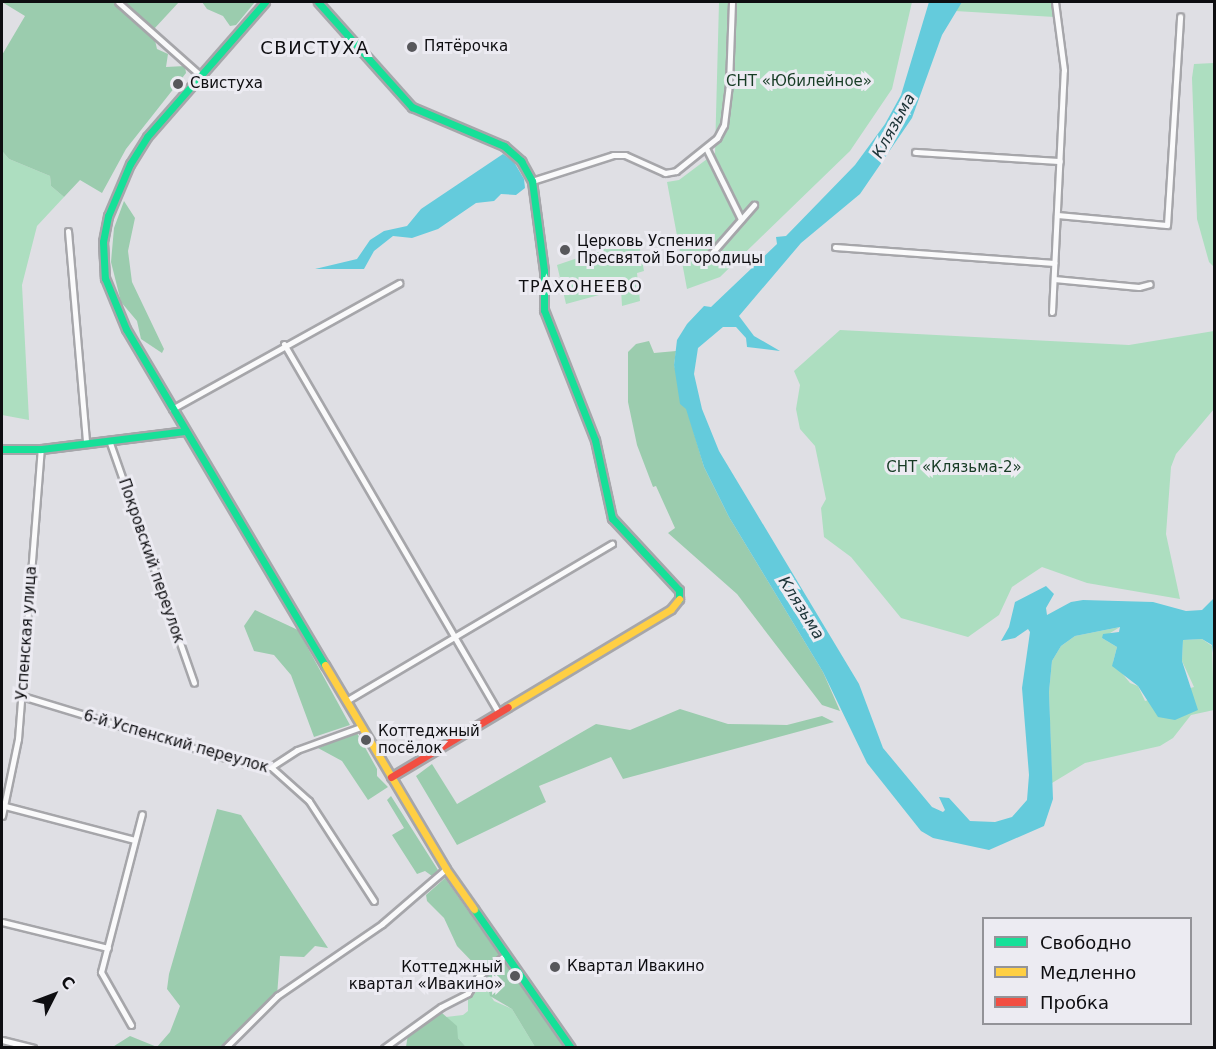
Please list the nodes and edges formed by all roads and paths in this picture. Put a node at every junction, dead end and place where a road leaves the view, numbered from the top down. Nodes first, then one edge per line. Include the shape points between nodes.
1 (118, 2) edge
2 (265, 2) edge
3 (318, 2) edge
4 (732, 2) edge
5 (1055, 2) edge
6 (1180, 16) dead end
7 (200, 75) junction
8 (706, 148) junction
9 (915, 152) dead end
10 (1060, 162) junction
11 (532, 181) junction
12 (754, 205) dead end
13 (1057, 215) junction
14 (741, 219) junction
15 (68, 231) dead end
16 (835, 247) dead end
17 (710, 255) dead end
18 (1054, 263) junction
19 (1054, 279) junction
20 (399, 283) dead end
21 (1150, 284) dead end
22 (1052, 312) dead end
23 (284, 344) junction
24 (172, 409) junction
25 (185, 431) junction
26 (109, 440) junction
27 (86, 443) junction
28 (40, 449) junction
29 (5, 450) edge
30 (612, 544) dead end
31 (454, 637) junction
32 (194, 683) dead end
33 (22, 696) junction
34 (346, 701) junction
35 (499, 713) junction
36 (361, 727) junction
37 (272, 767) junction
38 (391, 777) junction
39 (5, 806) junction
40 (142, 814) dead end
41 (2, 816) edge
42 (135, 840) junction
43 (446, 869) junction
44 (374, 901) dead end
45 (2, 922) edge
46 (108, 948) junction
47 (506, 954) junction
48 (131, 1025) dead end
49 (2, 1040) edge
50 (33, 1047) edge
51 (225, 1047) edge
52 (384, 1047) edge
53 (571, 1047) edge

1 - 7 street
2 - 7 street
3 - 11 street via 412,107 504,146 521,161
4 - 8 street via 724,125
5 - 10 street via 1064,70
6 - 13 street via 1167,225
7 - 24 street via 129,164 108,216 103,242 105,278 114,304
8 - 11 street via 676,171 665,173 625,155 613,155
8 - 14 street
9 - 10 street
10 - 13 street
11 - 35 street via 544,271 544,310 595,440 612,518 679,590 679,599 671,609
12 - 14 street
13 - 18 street
14 - 17 street
15 - 27 street
16 - 18 street
18 - 19 street
19 - 21 street via 1139,287
19 - 22 street
20 - 23 street
23 - 24 street
23 - 31 street
24 - 25 street
25 - 26 street
25 - 34 street
26 - 27 street
26 - 32 street, Покровский переулок
27 - 28 street
28 - 29 street
28 - 33 street, Успенская улица
30 - 31 street
31 - 34 street
31 - 35 street
33 - 37 street, 6-й Успенский переулок via 242,763
33 - 39 street, Успенская улица
34 - 36 street
35 - 38 street
36 - 37 street via 297,750
36 - 38 street
37 - 44 street, 6-й Успенский переулок via 309,801
38 - 43 street
39 - 41 street, Успенская улица
39 - 42 street
40 - 42 street
42 - 46 street
43 - 47 street
43 - 51 street via 382,924 290,986
45 - 46 street
46 - 48 street via 102,980
47 - 52 street via 478,977 468,993 441,1006
47 - 53 street
49 - 50 street

